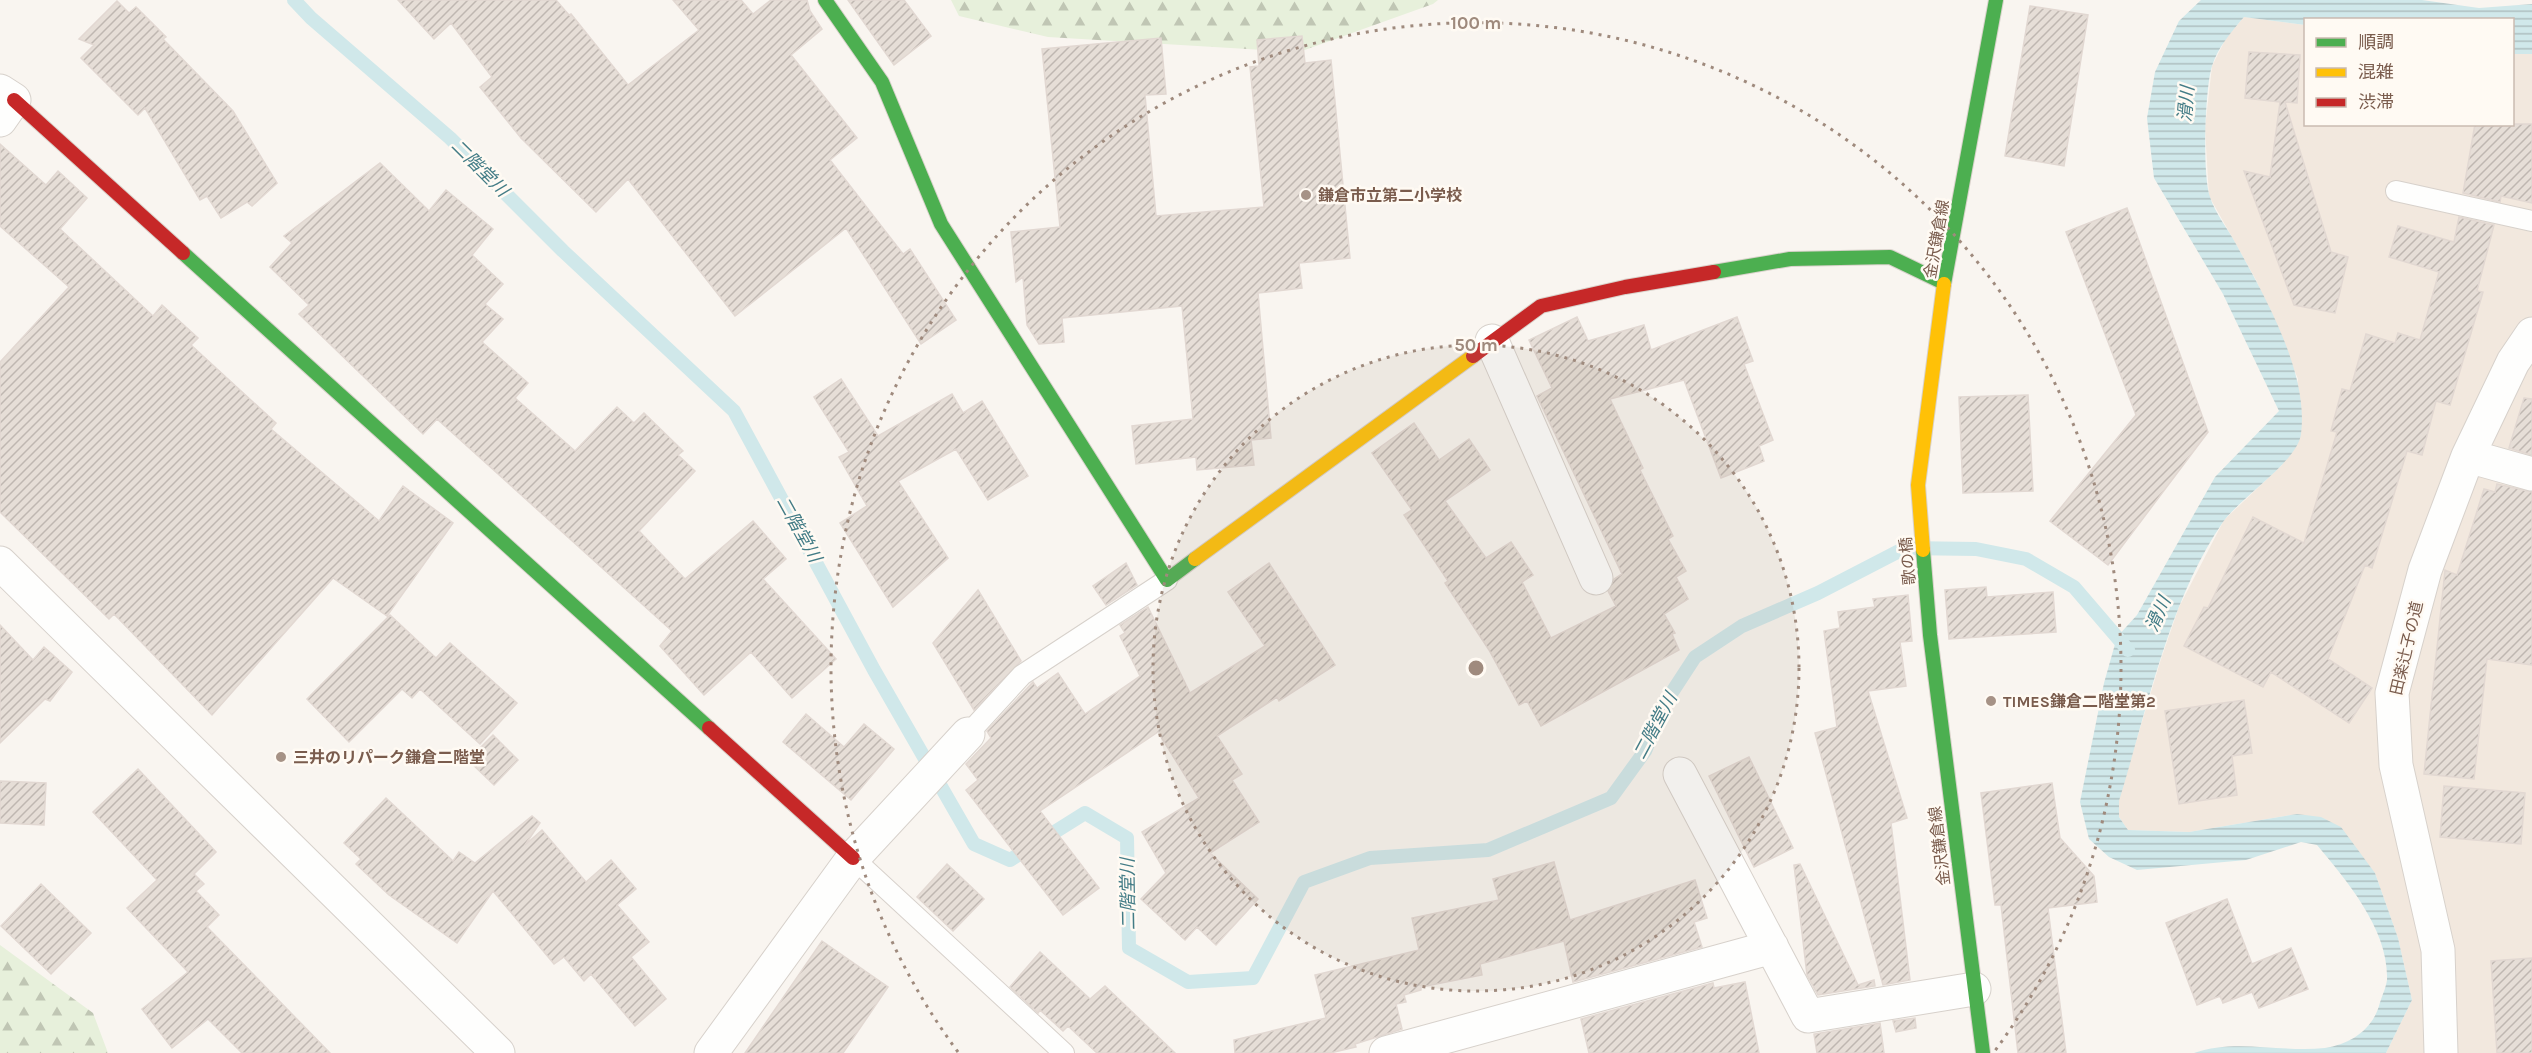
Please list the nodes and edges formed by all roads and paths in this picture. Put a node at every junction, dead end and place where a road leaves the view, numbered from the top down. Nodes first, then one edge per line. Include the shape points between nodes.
1 (825, 0) edge
2 (1996, 0) edge
3 (5, 104) edge
4 (2396, 191) dead end
5 (2532, 221) edge
6 (1944, 283) junction
7 (2532, 334) edge
8 (1492, 341) junction
9 (2468, 456) junction
10 (2532, 474) edge
11 (1918, 485) joint
12 (0, 563) edge
13 (1596, 578) dead end
14 (1167, 580) junction
15 (1930, 635) joint
16 (968, 734) joint
17 (1680, 774) dead end
18 (853, 858) junction
19 (1772, 947) junction
20 (1974, 989) junction
21 (498, 1053) edge
22 (711, 1053) edge
23 (1064, 1053) edge
24 (1386, 1053) edge
25 (1983, 1053) edge
26 (2441, 1053) edge

1 - 14 street via 882,81 941,224
2 - 6 street, 金沢鎌倉線
3 - 18 street
4 - 5 lane
6 - 8 street via 1890,257 1790,259 1625,286 1541,306
6 - 11 street, 金沢鎌倉線
7 - 9 street, 田楽辻子の道 via 2513,362
8 - 13 street
8 - 14 street
9 - 10 street
9 - 26 street, 田楽辻子の道 via 2425,570 2392,693 2396,765 2438,951
11 - 15 street, 歌の橋
12 - 21 street
14 - 16 lane via 1022,675
15 - 20 street, 金沢鎌倉線
16 - 18 street
17 - 19 street
18 - 22 street
18 - 23 lane
19 - 20 street via 1808,1016
19 - 24 street
20 - 25 street, 金沢鎌倉線

